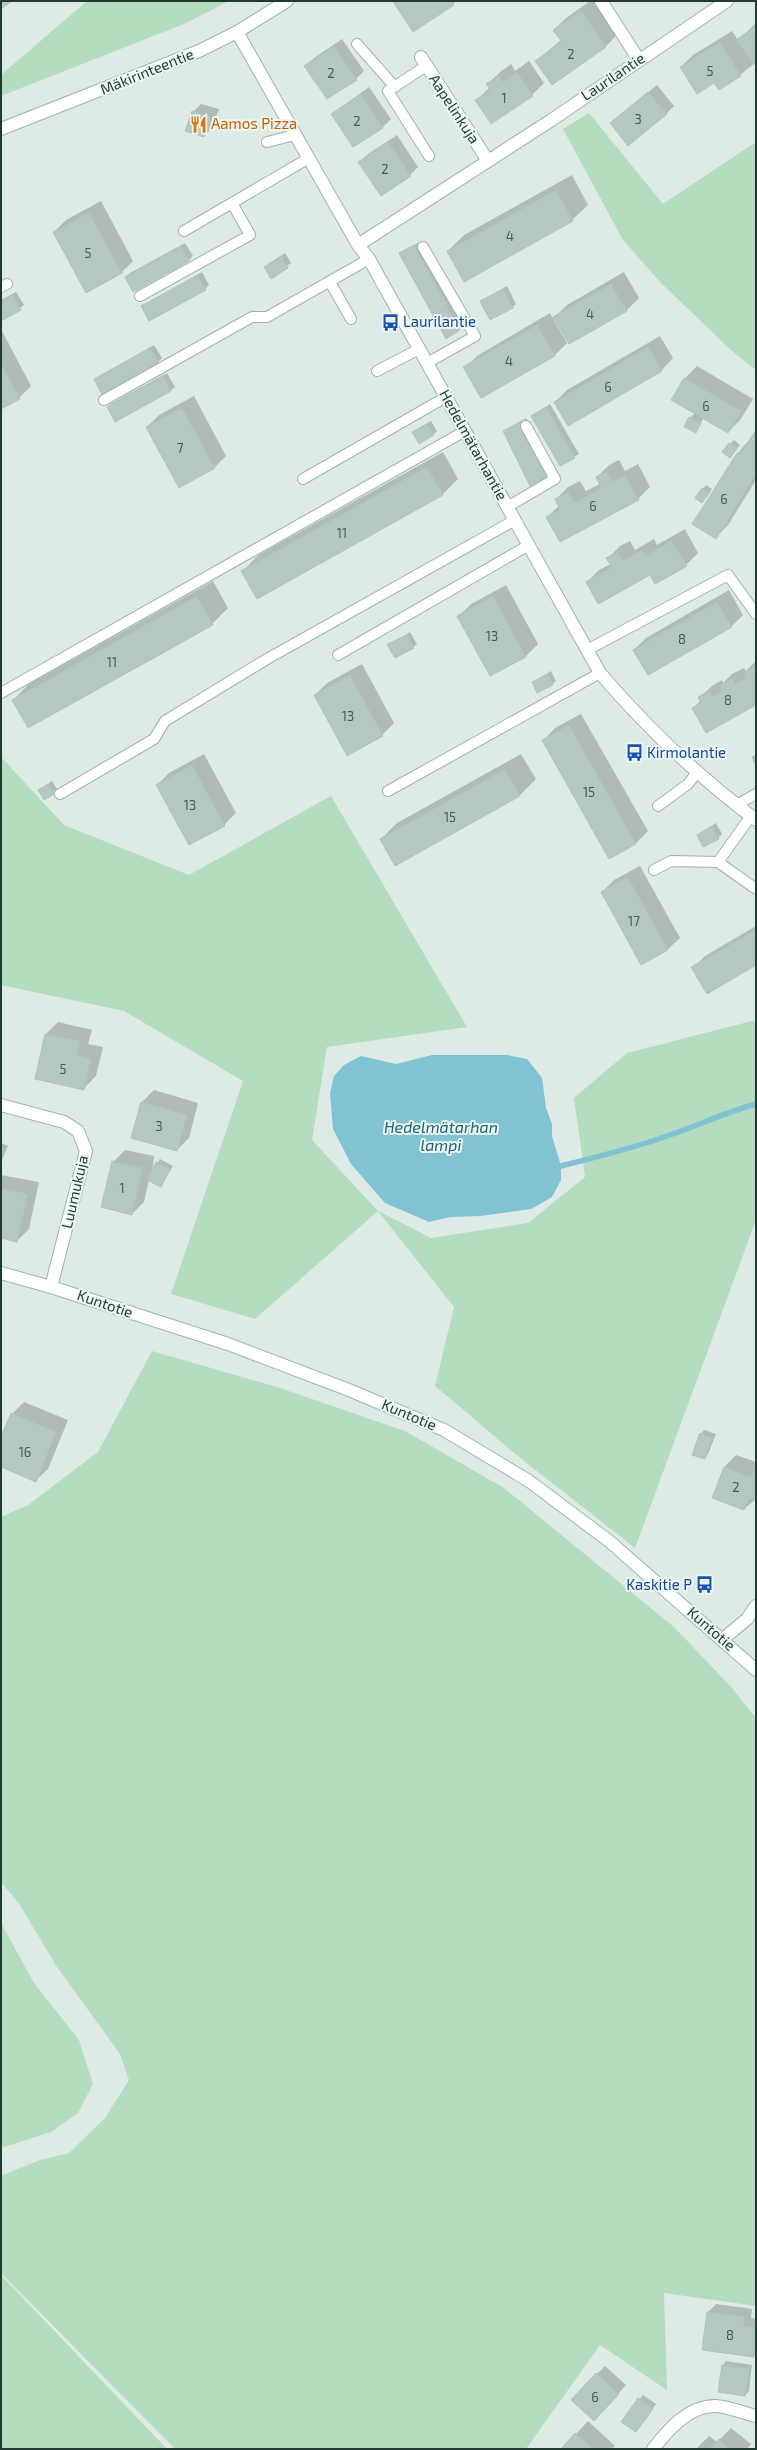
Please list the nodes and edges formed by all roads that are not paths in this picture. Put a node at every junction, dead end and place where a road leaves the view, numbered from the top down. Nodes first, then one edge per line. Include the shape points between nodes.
1 (287, 1) edge
2 (601, 1) edge
3 (727, 1) edge
4 (236, 32) junction
5 (357, 44) dead end
6 (639, 60) junction
7 (424, 62) joint
8 (395, 87) junction
9 (1, 129) edge
10 (295, 135) junction
11 (267, 142) dead end
12 (429, 156) dead end
13 (309, 158) junction
14 (488, 161) junction
15 (232, 203) junction
16 (184, 231) dead end
17 (358, 245) junction
18 (423, 247) dead end
19 (369, 259) junction
20 (330, 282) junction
21 (140, 296) dead end
22 (351, 319) dead end
23 (419, 349) junction
24 (427, 363) junction
25 (377, 372) dead end
26 (446, 397) junction
27 (104, 400) dead end
28 (526, 426) dead end
29 (465, 431) junction
30 (303, 479) dead end
31 (507, 507) junction
32 (515, 520) junction
33 (529, 545) junction
34 (756, 614) edge
35 (587, 650) junction
36 (338, 655) dead end
37 (600, 673) junction
38 (1, 693) edge
39 (698, 771) junction
40 (388, 791) dead end
41 (60, 794) dead end
42 (756, 794) edge
43 (738, 804) junction
44 (658, 806) dead end
45 (753, 818) edge
46 (718, 862) junction
47 (654, 870) dead end
48 (756, 889) edge
49 (1, 1104) edge
50 (1, 1273) edge
51 (51, 1286) junction
52 (756, 1606) edge
53 (723, 1639) junction
54 (756, 1670) edge
55 (756, 2416) edge
56 (653, 2449) edge

1 - 4 street, Mäkirinteentie
2 - 6 street
3 - 6 street, Laurilantie
4 - 9 street, Mäkirinteentie via 199,51
4 - 10 street, Hedelmätarhantie
5 - 8 lane
6 - 14 street, Laurilantie
7 - 8 lane
7 - 14 street, Aapelinkuja
8 - 12 lane via 388,91
10 - 11 lane
10 - 13 street, Hedelmätarhantie
13 - 15 lane
13 - 17 street, Hedelmätarhantie
14 - 17 street, Laurilantie
15 - 16 lane
15 - 21 lane via 250,235
17 - 19 street, Hedelmätarhantie
18 - 24 lane via 475,336
19 - 20 lane
19 - 23 street, Hedelmätarhantie
20 - 22 lane
20 - 27 lane via 266,317 252,317
23 - 24 street, Hedelmätarhantie
23 - 25 lane
24 - 26 street, Hedelmätarhantie
26 - 29 street, Hedelmätarhantie
26 - 30 lane
28 - 31 lane via 555,479
29 - 31 street, Hedelmätarhantie
29 - 38 lane
31 - 32 street, Hedelmätarhantie
32 - 33 street, Hedelmätarhantie
32 - 41 lane via 267,659 172,716 165,721 154,739
33 - 35 street, Hedelmätarhantie
33 - 36 lane
34 - 35 lane via 728,575
35 - 37 street, Hedelmätarhantie
37 - 39 street, Hedelmätarhantie via 636,713
37 - 40 lane
39 - 43 street, Hedelmätarhantie
39 - 44 lane via 688,784
42 - 43 lane
43 - 45 street, Hedelmätarhantie
45 - 46 lane
46 - 47 lane via 671,861
46 - 48 lane
49 - 51 street, Luumukuja via 64,1122 78,1131 86,1151
50 - 51 street, Kuntotie
51 - 53 street, Kuntotie via 228,1344 349,1390 444,1430 529,1481 609,1541
52 - 53 street via 747,1619
53 - 54 street, Kuntotie
55 - 56 street via 716,2406 696,2411 677,2422

